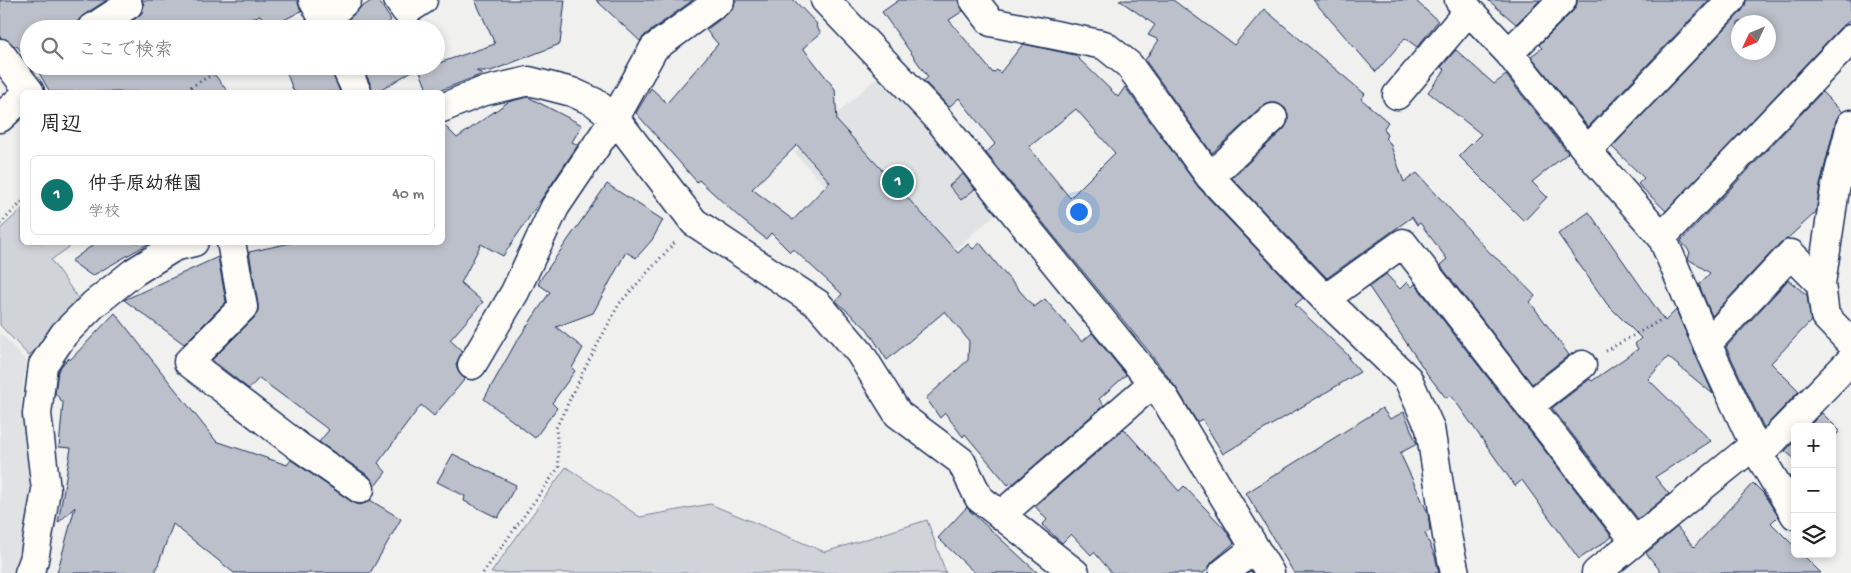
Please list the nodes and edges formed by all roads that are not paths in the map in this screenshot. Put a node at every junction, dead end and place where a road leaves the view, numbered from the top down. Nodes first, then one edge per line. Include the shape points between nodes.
1 (126, 0) edge
2 (347, 0) edge
3 (398, 0) edge
4 (423, 0) edge
5 (720, 0) edge
6 (825, 0) edge
7 (974, 0) edge
8 (1562, 0) edge
9 (1731, 0) edge
10 (1464, 5) edge
11 (322, 16) edge
12 (104, 20) edge
13 (1851, 39) edge
14 (1509, 52) junction
15 (0, 53) edge
16 (349, 75) edge
17 (28, 86) edge
18 (356, 90) edge
19 (20, 95) edge
20 (1397, 95) dead end
21 (445, 107) edge
22 (0, 118) edge
23 (615, 118) junction
24 (1273, 118) dead end
25 (1851, 124) edge
26 (1587, 150) junction
27 (1210, 176) junction
28 (1662, 236) junction
29 (182, 245) edge
30 (232, 245) edge
31 (1821, 284) junction
32 (1325, 299) junction
33 (1851, 343) edge
34 (1707, 344) junction
35 (1851, 360) edge
36 (1582, 364) road end
37 (472, 365) dead end
38 (1153, 383) junction
39 (1529, 406) junction
40 (1756, 450) junction
41 (360, 489) dead end
42 (1794, 513) edge
43 (1002, 514) junction
44 (1635, 541) junction
45 (1255, 548) junction
46 (29, 573) edge
47 (1075, 573) edge
48 (1223, 573) edge
49 (1270, 573) edge
50 (1455, 573) edge
51 (1596, 573) edge

1 - 12 street via 128,5
2 - 11 street
3 - 4 street via 406,11
5 - 23 street via 654,48
6 - 38 street via 935,115
7 - 27 street via 992,22 1104,45 1129,65
8 - 14 street
9 - 26 street
10 - 14 street
10 - 20 street
13 - 28 street
14 - 26 street
15 - 17 street
16 - 18 street
19 - 22 street
21 - 23 street via 481,92 529,81 572,92 594,102
23 - 37 street via 555,207 514,292
23 - 43 street via 694,222 818,304 860,352 898,414 961,462 979,498
24 - 27 street
25 - 31 street via 1835,188
26 - 28 street
27 - 32 street
28 - 34 street
29 - 46 street via 127,277 94,304 64,334 43,365 37,414 46,490
30 - 41 street via 243,306 188,362
31 - 33 street via 1825,316
31 - 34 street via 1791,254
32 - 39 street via 1403,243
32 - 50 street via 1408,379 1430,428 1446,536
34 - 40 street
35 - 40 street
36 - 39 street
38 - 43 street
38 - 45 street via 1164,396
39 - 44 street
40 - 42 street
40 - 44 street
43 - 47 street
44 - 51 street
45 - 48 street
45 - 49 street

